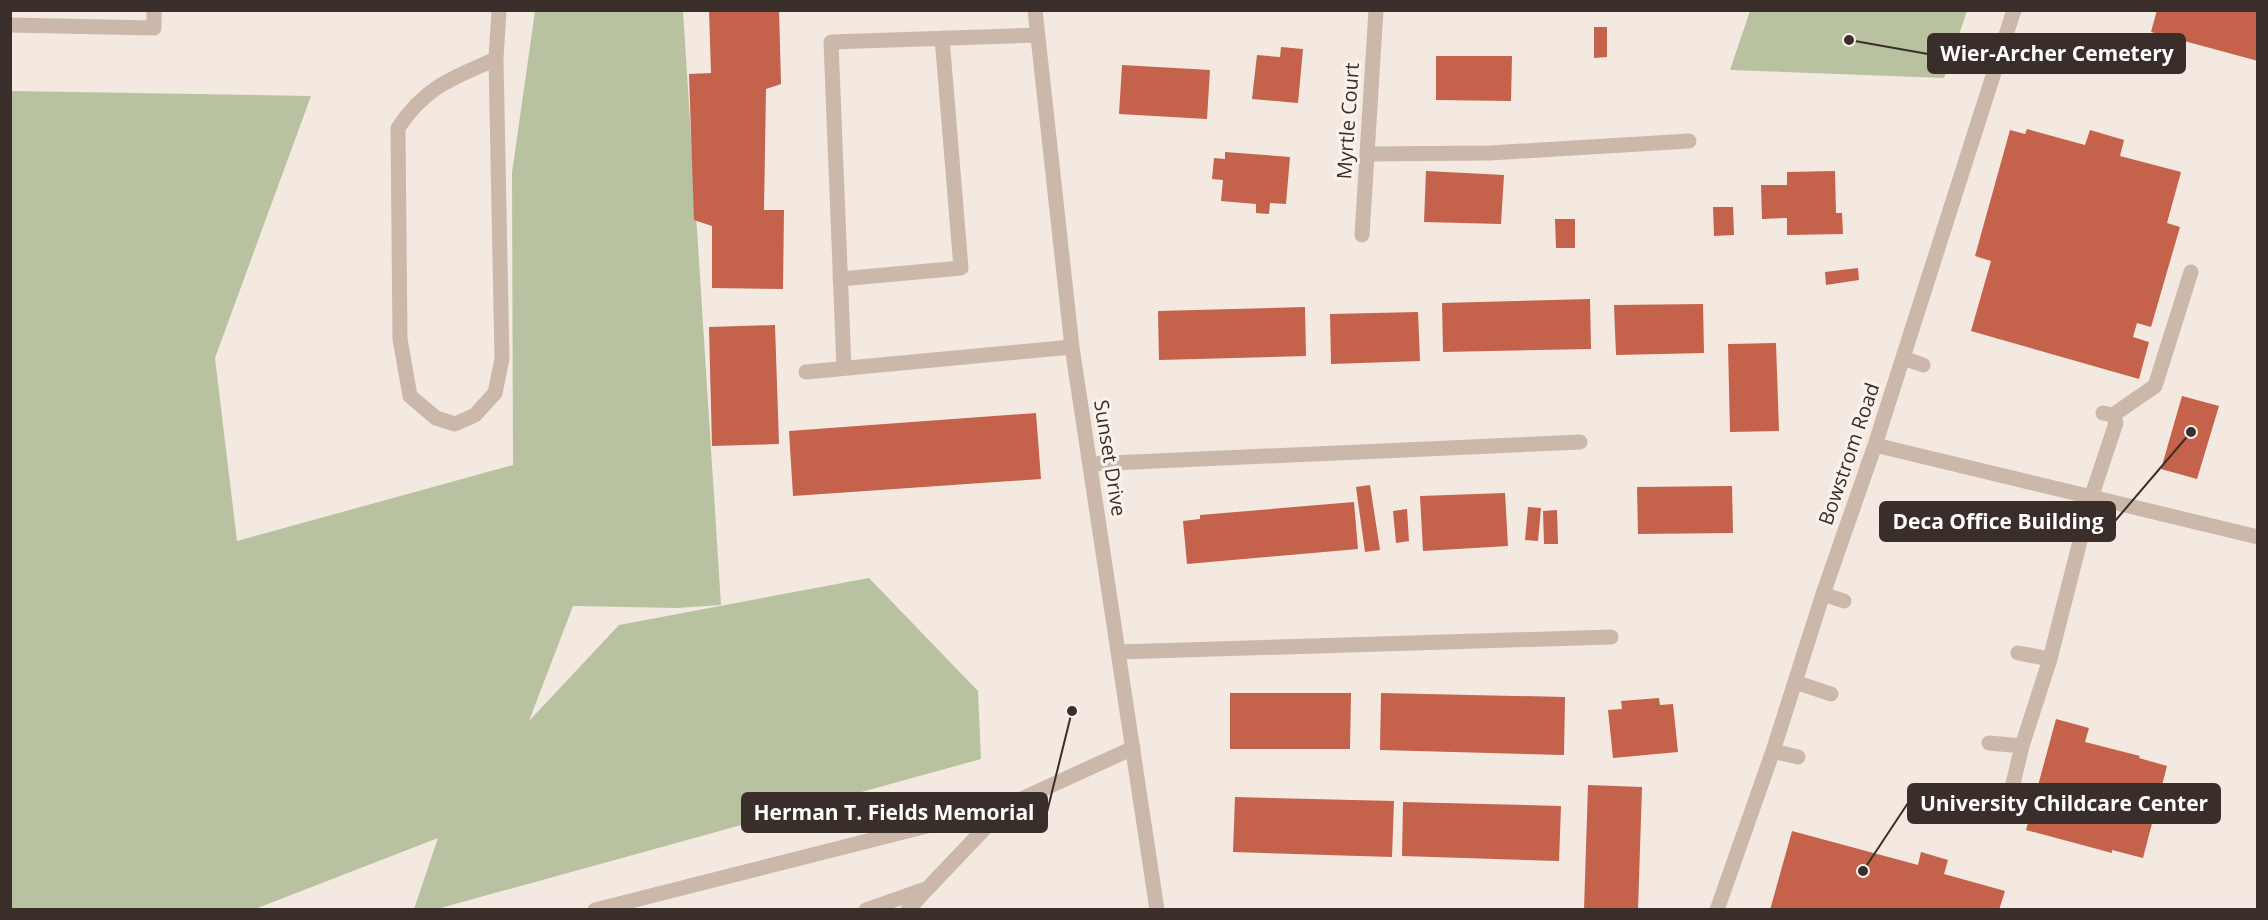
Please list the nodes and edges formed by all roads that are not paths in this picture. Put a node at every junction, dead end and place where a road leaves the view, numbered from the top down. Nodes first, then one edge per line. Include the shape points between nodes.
1 (154, 10) edge
2 (499, 10) edge
3 (1035, 10) edge
4 (1376, 10) edge
5 (2013, 10) edge
6 (64, 18) edge
7 (10, 25) edge
8 (1038, 34) junction
9 (942, 38) junction
10 (496, 59) junction
11 (1689, 141) dead end
12 (1367, 154) junction
13 (1362, 235) dead end
14 (2191, 272) dead end
15 (840, 279) junction
16 (1072, 347) junction
17 (1903, 358) junction
18 (1923, 365) dead end
19 (844, 368) junction
20 (806, 372) dead end
21 (1580, 442) dead end
22 (1875, 445) junction
23 (1090, 464) junction
24 (2091, 498) junction
25 (2258, 537) edge
26 (1823, 594) junction
27 (1845, 601) dead end
28 (1611, 637) dead end
29 (1118, 652) junction
30 (2018, 653) dead end
31 (2050, 658) junction
32 (1795, 682) junction
33 (1831, 694) dead end
34 (1989, 743) dead end
35 (2022, 746) junction
36 (1133, 748) junction
37 (1773, 751) junction
38 (1798, 757) dead end
39 (1975, 805) dead end
40 (1006, 806) junction
41 (928, 888) junction
42 (595, 909) edge
43 (866, 909) edge
44 (908, 909) edge
45 (1157, 909) edge
46 (1717, 909) edge

1 - 6 street via 154,28
2 - 10 street
3 - 8 street, Sunset Drive
4 - 12 street, Myrtle Court
5 - 17 street, Bowstrom Road
6 - 7 street
8 - 9 street
8 - 16 street, Sunset Drive
9 - 15 street via 831,42
9 - 15 street via 961,268
10 - 10 street via 447,80 412,107 398,128 400,339 410,396 436,418 454,424 475,415 495,393 502,359
11 - 12 street via 1490,153
12 - 13 street, Myrtle Court
14 - 24 street via 2155,386 2108,414 2116,423
15 - 19 street
16 - 19 street
16 - 23 street, Sunset Drive
17 - 18 street
17 - 22 street, Bowstrom Road
19 - 20 street
21 - 23 street
22 - 24 street
22 - 26 street, Bowstrom Road
23 - 29 street, Sunset Drive
24 - 25 street
24 - 31 street
26 - 27 street
26 - 32 street, Bowstrom Road
28 - 29 street
29 - 36 street, Sunset Drive
30 - 31 street
31 - 35 street
32 - 33 street
32 - 37 street, Bowstrom Road
34 - 35 street
35 - 39 street via 2011,792 2005,800 1991,808
36 - 40 street
36 - 45 street, Sunset Drive
37 - 38 street
37 - 46 street, Bowstrom Road
40 - 41 street
40 - 42 street
41 - 43 street
41 - 44 street

